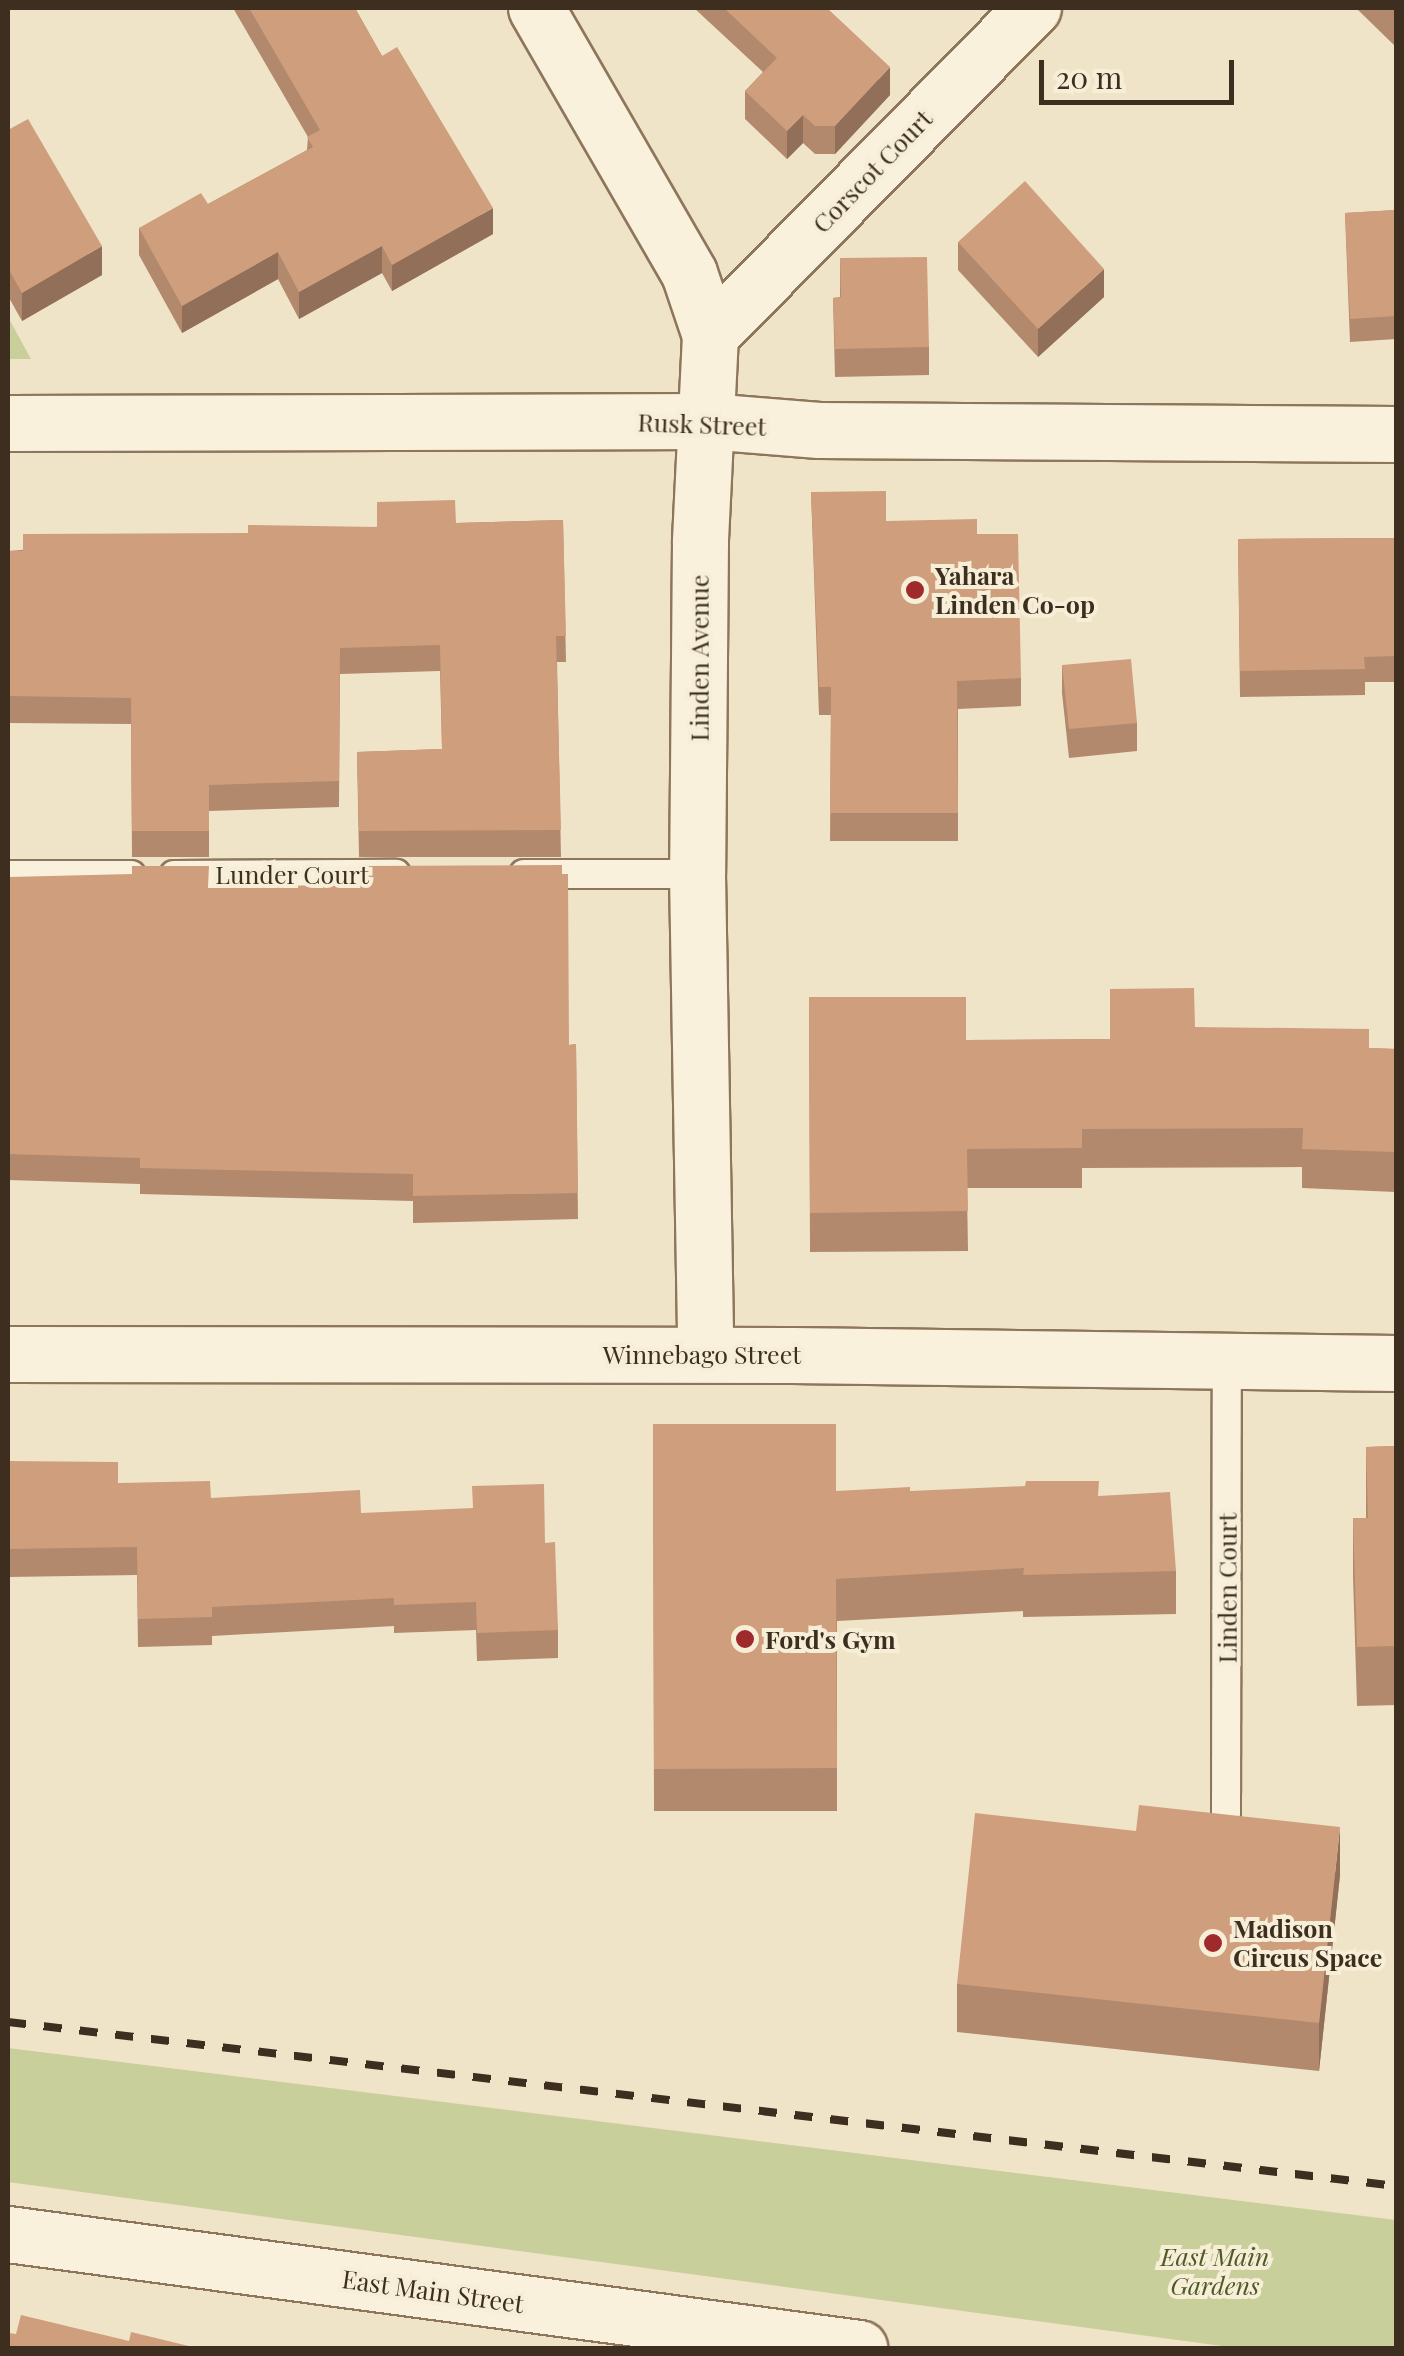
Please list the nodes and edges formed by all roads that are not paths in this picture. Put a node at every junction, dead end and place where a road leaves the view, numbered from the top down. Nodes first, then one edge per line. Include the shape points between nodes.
1 (536, 8) edge
2 (1032, 8) edge
3 (710, 335) junction
4 (707, 421) junction
5 (8, 422) edge
6 (1396, 434) edge
7 (422, 874) edge
8 (501, 874) edge
9 (697, 874) junction
10 (8, 876) edge
11 (8, 1354) edge
12 (706, 1354) junction
13 (1226, 1362) junction
14 (1396, 1363) edge
15 (1226, 1814) edge
16 (8, 2234) edge
17 (859, 2348) edge

1 - 3 street, Linden Avenue via 688,273
2 - 3 street, Corscot Court
3 - 4 street, Linden Avenue
4 - 5 street, Rusk Street
4 - 6 street, Rusk Street via 819,430
4 - 9 street, Linden Avenue
7 - 10 lane, Lunder Court
8 - 9 lane
9 - 12 street, Linden Avenue
11 - 12 street, Winnebago Street
12 - 13 street, Winnebago Street
13 - 14 street, Winnebago Street
13 - 15 lane, Linden Court
16 - 17 street, East Main Street

